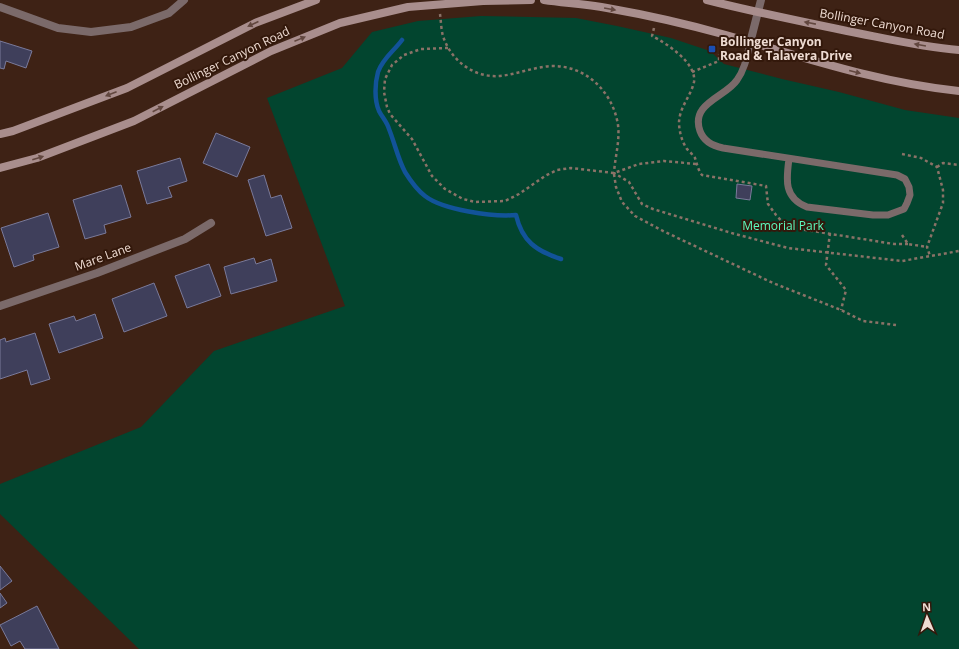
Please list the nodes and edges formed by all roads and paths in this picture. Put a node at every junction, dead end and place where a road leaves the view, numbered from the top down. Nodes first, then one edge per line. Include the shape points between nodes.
1 (184, 0) edge
2 (316, 0) edge
3 (532, 0) edge
4 (544, 0) edge
5 (707, 0) edge
6 (761, 0) edge
7 (439, 4) junction
8 (0, 7) edge
9 (758, 13) junction
10 (750, 43) junction
11 (448, 48) junction
12 (959, 50) edge
13 (719, 54) dead end
14 (692, 72) dead end
15 (959, 91) edge
16 (0, 134) edge
17 (902, 154) dead end
18 (789, 159) junction
19 (696, 164) dead end
20 (959, 165) edge
21 (937, 167) junction
22 (0, 168) edge
23 (614, 173) junction
24 (766, 186) dead end
25 (211, 223) dead end
26 (830, 233) junction
27 (902, 235) dead end
28 (908, 244) junction
29 (926, 247) junction
30 (959, 251) edge
31 (827, 253) junction
32 (930, 256) junction
33 (0, 306) edge
34 (841, 310) junction
35 (896, 325) dead end

1 - 8 street via 169,13 131,27 91,32 58,28
2 -> 16 main road, Bollinger Canyon Road via 256,23 128,88 13,132
3 - 7 main road, Bollinger Canyon Road
4 -> 10 main road via 607,8 656,18
5 - 9 main road, Bollinger Canyon Road
6 - 9 street
7 - 11 path via 442,31
22 -> 7 main road, Bollinger Canyon Road via 37,158 134,121 271,51 340,23 408,7
9 - 10 street
12 -> 9 main road, Bollinger Canyon Road via 879,38
10 -> 15 main road via 858,73
10 - 18 lane via 737,80 706,105 701,113 700,130 706,141 713,146
11 - 23 path via 452,56 477,73 500,76 560,66 592,78 609,98 616,117 618,133
11 - 23 path via 421,49 404,55 392,65 384,79 384,92 390,114 412,138 432,176 445,189 463,199 475,202 505,201 557,170 571,168
13 - 14 path via 718,61
17 - 21 path via 921,158
18 - 18 lane via 897,175 909,186 908,203 904,209 888,215 807,207 798,203 791,195 786,176
19 - 23 path via 664,161 639,164
20 - 21 path via 943,163
21 - 29 path via 943,190 943,203
23 - 31 path via 629,182 642,204 653,209 778,246
23 - 34 path via 622,202 635,216 722,260
24 - 26 path via 768,204 788,227
25 - 33 street, Mare Lane via 186,239
26 - 28 path
26 - 31 path
27 - 28 path
28 - 29 path
29 - 32 path
30 - 32 path
31 - 32 path via 902,261
31 - 34 path via 826,265 846,290
34 - 35 path via 863,321

